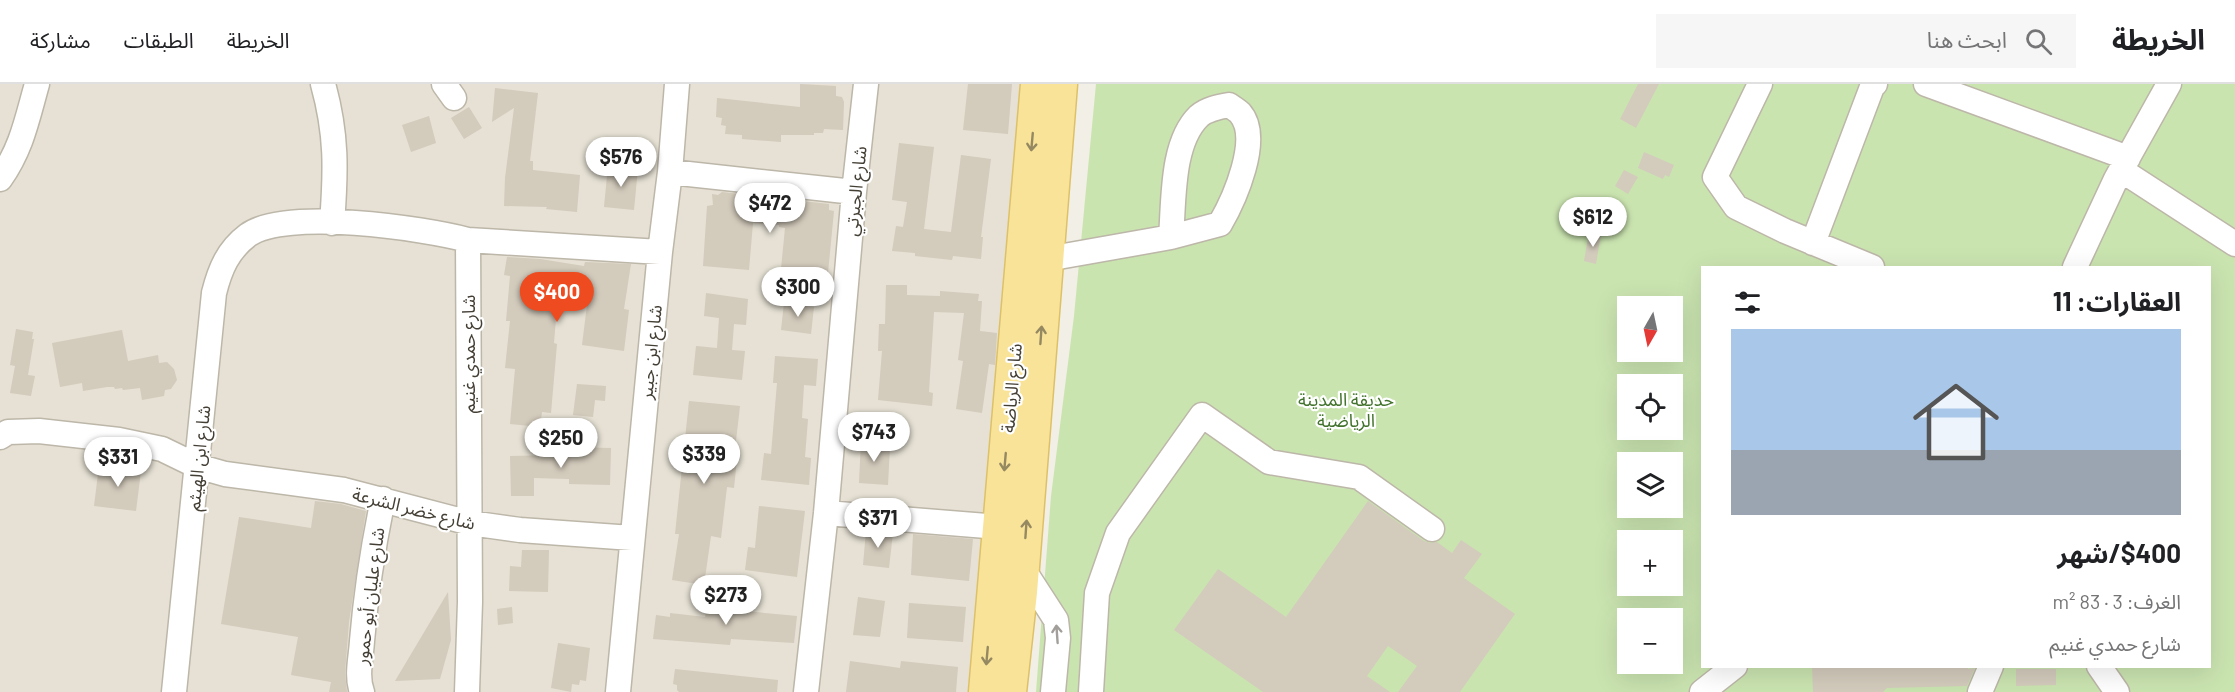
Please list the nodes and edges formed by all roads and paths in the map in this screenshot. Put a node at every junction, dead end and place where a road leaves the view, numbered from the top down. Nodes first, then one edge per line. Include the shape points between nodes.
1 (38, 84) edge
2 (323, 84) edge
3 (676, 84) edge
4 (866, 84) edge
5 (1036, 84) edge
6 (1062, 84) edge
7 (1760, 84) edge
8 (1875, 84) edge
9 (1926, 84) edge
10 (2169, 84) edge
11 (2125, 164) junction
12 (670, 172) junction
13 (0, 179) edge
14 (854, 192) junction
15 (332, 223) junction
16 (1171, 237) junction
17 (468, 240) junction
18 (1813, 243) junction
19 (2235, 244) edge
20 (660, 252) junction
21 (1047, 259) junction
22 (1870, 266) edge
23 (2075, 266) edge
24 (0, 437) edge
25 (197, 466) junction
26 (383, 500) junction
27 (826, 513) junction
28 (470, 523) junction
29 (999, 527) junction
30 (1432, 529) dead end
31 (632, 538) junction
32 (1023, 569) junction
33 (1732, 668) edge
34 (1990, 668) edge
35 (2100, 668) edge
36 (2116, 668) edge
37 (174, 692) edge
38 (362, 692) edge
39 (467, 692) edge
40 (618, 692) edge
41 (806, 692) edge
42 (984, 692) edge
43 (1011, 692) edge
44 (1053, 692) edge
45 (1091, 692) edge
46 (1702, 692) edge
47 (1980, 692) edge
48 (2117, 692) edge
49 (2133, 692) edge

1 - 13 street via 24,137
2 - 15 street via 335,147
3 - 12 street, شارع ابن جبير
4 - 14 street, شارع الجبرتي
5 -> 29 main road, شارع الرياضة
6 - 21 main road, شارع الرياضة
7 - 18 street via 1715,177 1736,207
8 - 18 street
9 - 11 street
10 - 11 street
11 - 19 street
11 - 23 street
12 - 14 street
12 - 20 street, شارع ابن جبير
14 - 27 street, شارع الجبرتي
15 - 17 street via 436,232
15 - 25 street, شارع ابن الهيثم via 264,227 231,251 220,270 214,293
16 - 16 street via 1220,224 1229,209 1246,160 1248,136 1241,114 1229,105 1212,108 1186,133 1175,181
16 - 21 street
17 - 20 street
17 - 28 street, شارع حمدي غنيم
18 - 22 street
20 - 31 street, شارع ابن جبير
32 -> 21 main road, شارع الرياضة
24 - 25 street, شارع خضر الشرعة via 8,432 39,431 119,440 162,449
25 - 26 street, شارع خضر الشرعة
25 - 37 street, شارع ابن الهيثم
26 - 28 street, شارع خضر الشرعة
26 - 38 street, شارع عليان أبو حمور via 365,605 359,679
27 - 29 street
27 - 41 street, شارع الجبرتي
28 - 31 street, شارع خضر الشرعة
28 - 39 street, شارع حمدي غنيم
29 -> 42 main road, شارع الرياضة
30 - 45 street via 1359,477 1269,462 1202,415 1118,533 1097,593
31 - 40 street, شارع ابن جبير
32 - 43 main road, شارع الرياضة
44 -> 32 street via 1056,620
33 - 46 street
34 - 47 street
35 - 48 street
36 - 49 street

